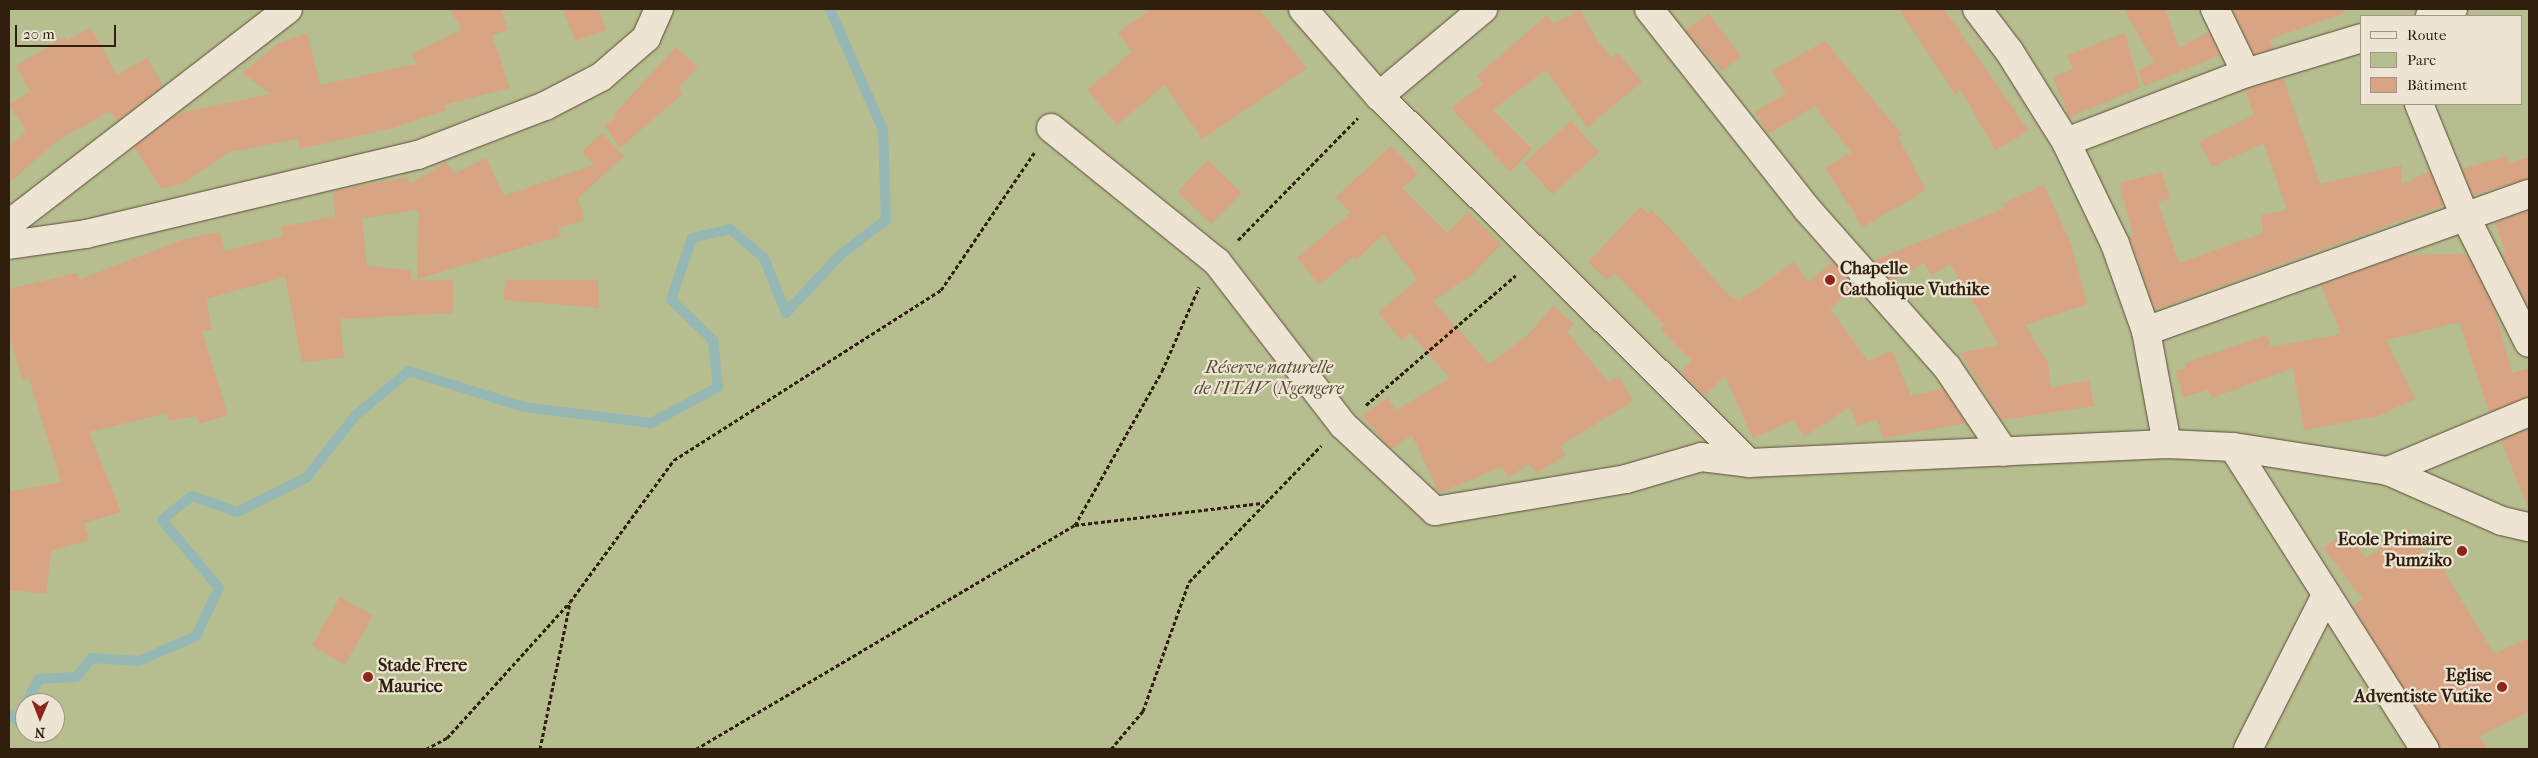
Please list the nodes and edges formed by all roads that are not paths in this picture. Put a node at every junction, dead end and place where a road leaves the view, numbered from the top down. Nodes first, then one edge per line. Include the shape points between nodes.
1 (288, 9) edge
2 (660, 9) edge
3 (1303, 9) edge
4 (1483, 9) edge
5 (1649, 9) edge
6 (1977, 9) edge
7 (2215, 9) edge
8 (2453, 9) edge
9 (2433, 15) edge
10 (2360, 39) edge
11 (2246, 73) junction
12 (1379, 96) junction
13 (2419, 105) edge
14 (1051, 128) road end
15 (2066, 142) junction
16 (2529, 194) edge
17 (2464, 214) junction
18 (9, 224) edge
19 (9, 245) edge
20 (2146, 331) junction
21 (2529, 343) edge
22 (2529, 412) edge
23 (2167, 444) junction
24 (2233, 447) junction
25 (2004, 452) junction
26 (1749, 463) junction
27 (2388, 471) junction
28 (2529, 527) edge
29 (2325, 597) junction
30 (2248, 749) edge
31 (2425, 749) edge

1 - 18 street
2 - 19 street via 646,38 601,77 545,106 418,155 86,234
3 - 12 street
4 - 12 street
5 - 25 street via 1807,209 1947,367
6 - 15 street via 2009,51
7 - 11 street
8 - 9 street
10 - 11 street
11 - 15 street
12 - 26 street via 1541,253
13 - 17 street
14 - 26 street via 1217,262 1343,425 1435,511 1626,479 1701,457
15 - 20 street via 2115,244
16 - 17 street
17 - 20 street
17 - 21 street
20 - 23 street
22 - 27 street
23 - 24 street
23 - 25 street
24 - 27 street
24 - 29 street
25 - 26 street
27 - 28 street via 2502,521
29 - 30 street
29 - 31 street

